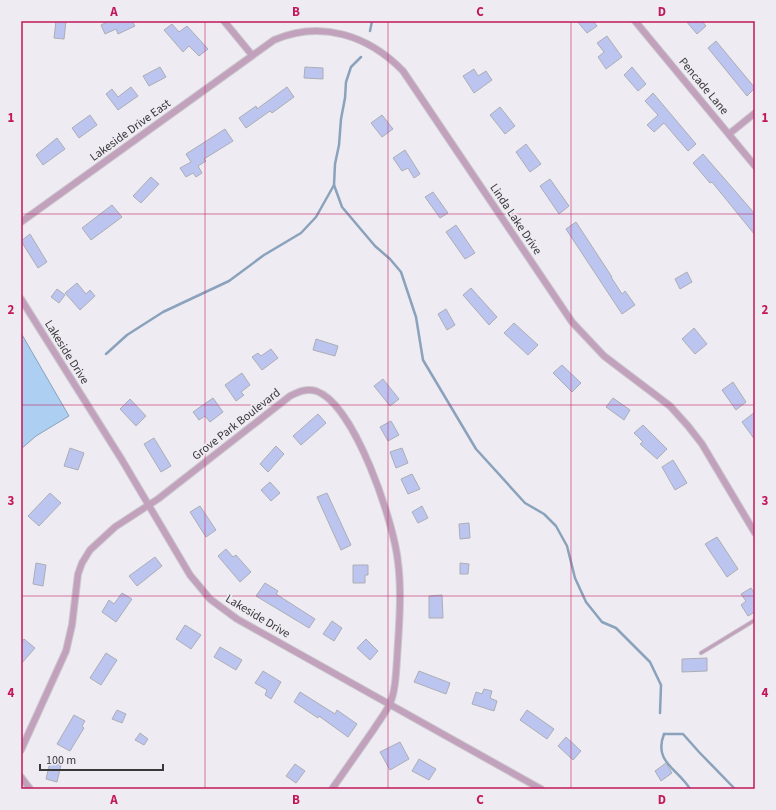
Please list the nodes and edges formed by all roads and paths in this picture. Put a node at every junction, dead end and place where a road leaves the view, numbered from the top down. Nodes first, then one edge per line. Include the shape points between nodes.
1 (224, 21) edge
2 (635, 21) edge
3 (252, 55) junction
4 (755, 113) edge
5 (729, 134) junction
6 (755, 166) edge
7 (21, 222) edge
8 (21, 299) edge
9 (149, 505) junction
10 (755, 533) edge
11 (755, 620) edge
12 (701, 652) dead end
13 (390, 704) junction
14 (21, 750) edge
15 (21, 777) edge
16 (30, 789) edge
17 (332, 789) edge
18 (541, 789) edge

1 - 3 street
2 - 5 street, Pencade Lane
3 - 7 street, Lakeside Drive East
3 - 10 street, Linda Lake Drive via 267,44 287,35 322,30 354,38 384,54 397,65 414,84 572,322 604,356 670,406 688,426 702,444
4 - 5 street
5 - 6 street, Pencade Lane
8 - 9 street, Lakeside Drive
9 - 13 street, Lakeside Drive via 190,575 210,599 237,619
9 - 13 street, Grove Park Boulevard via 290,396 308,390 323,395 342,414 357,437 385,509 395,544 401,588 395,686
9 - 14 street, Grove Park Boulevard via 100,539 84,558 78,574 66,651
11 - 12 lane
13 - 17 street, Grove Park Boulevard
13 - 18 street, Lakeside Drive
15 - 16 street

